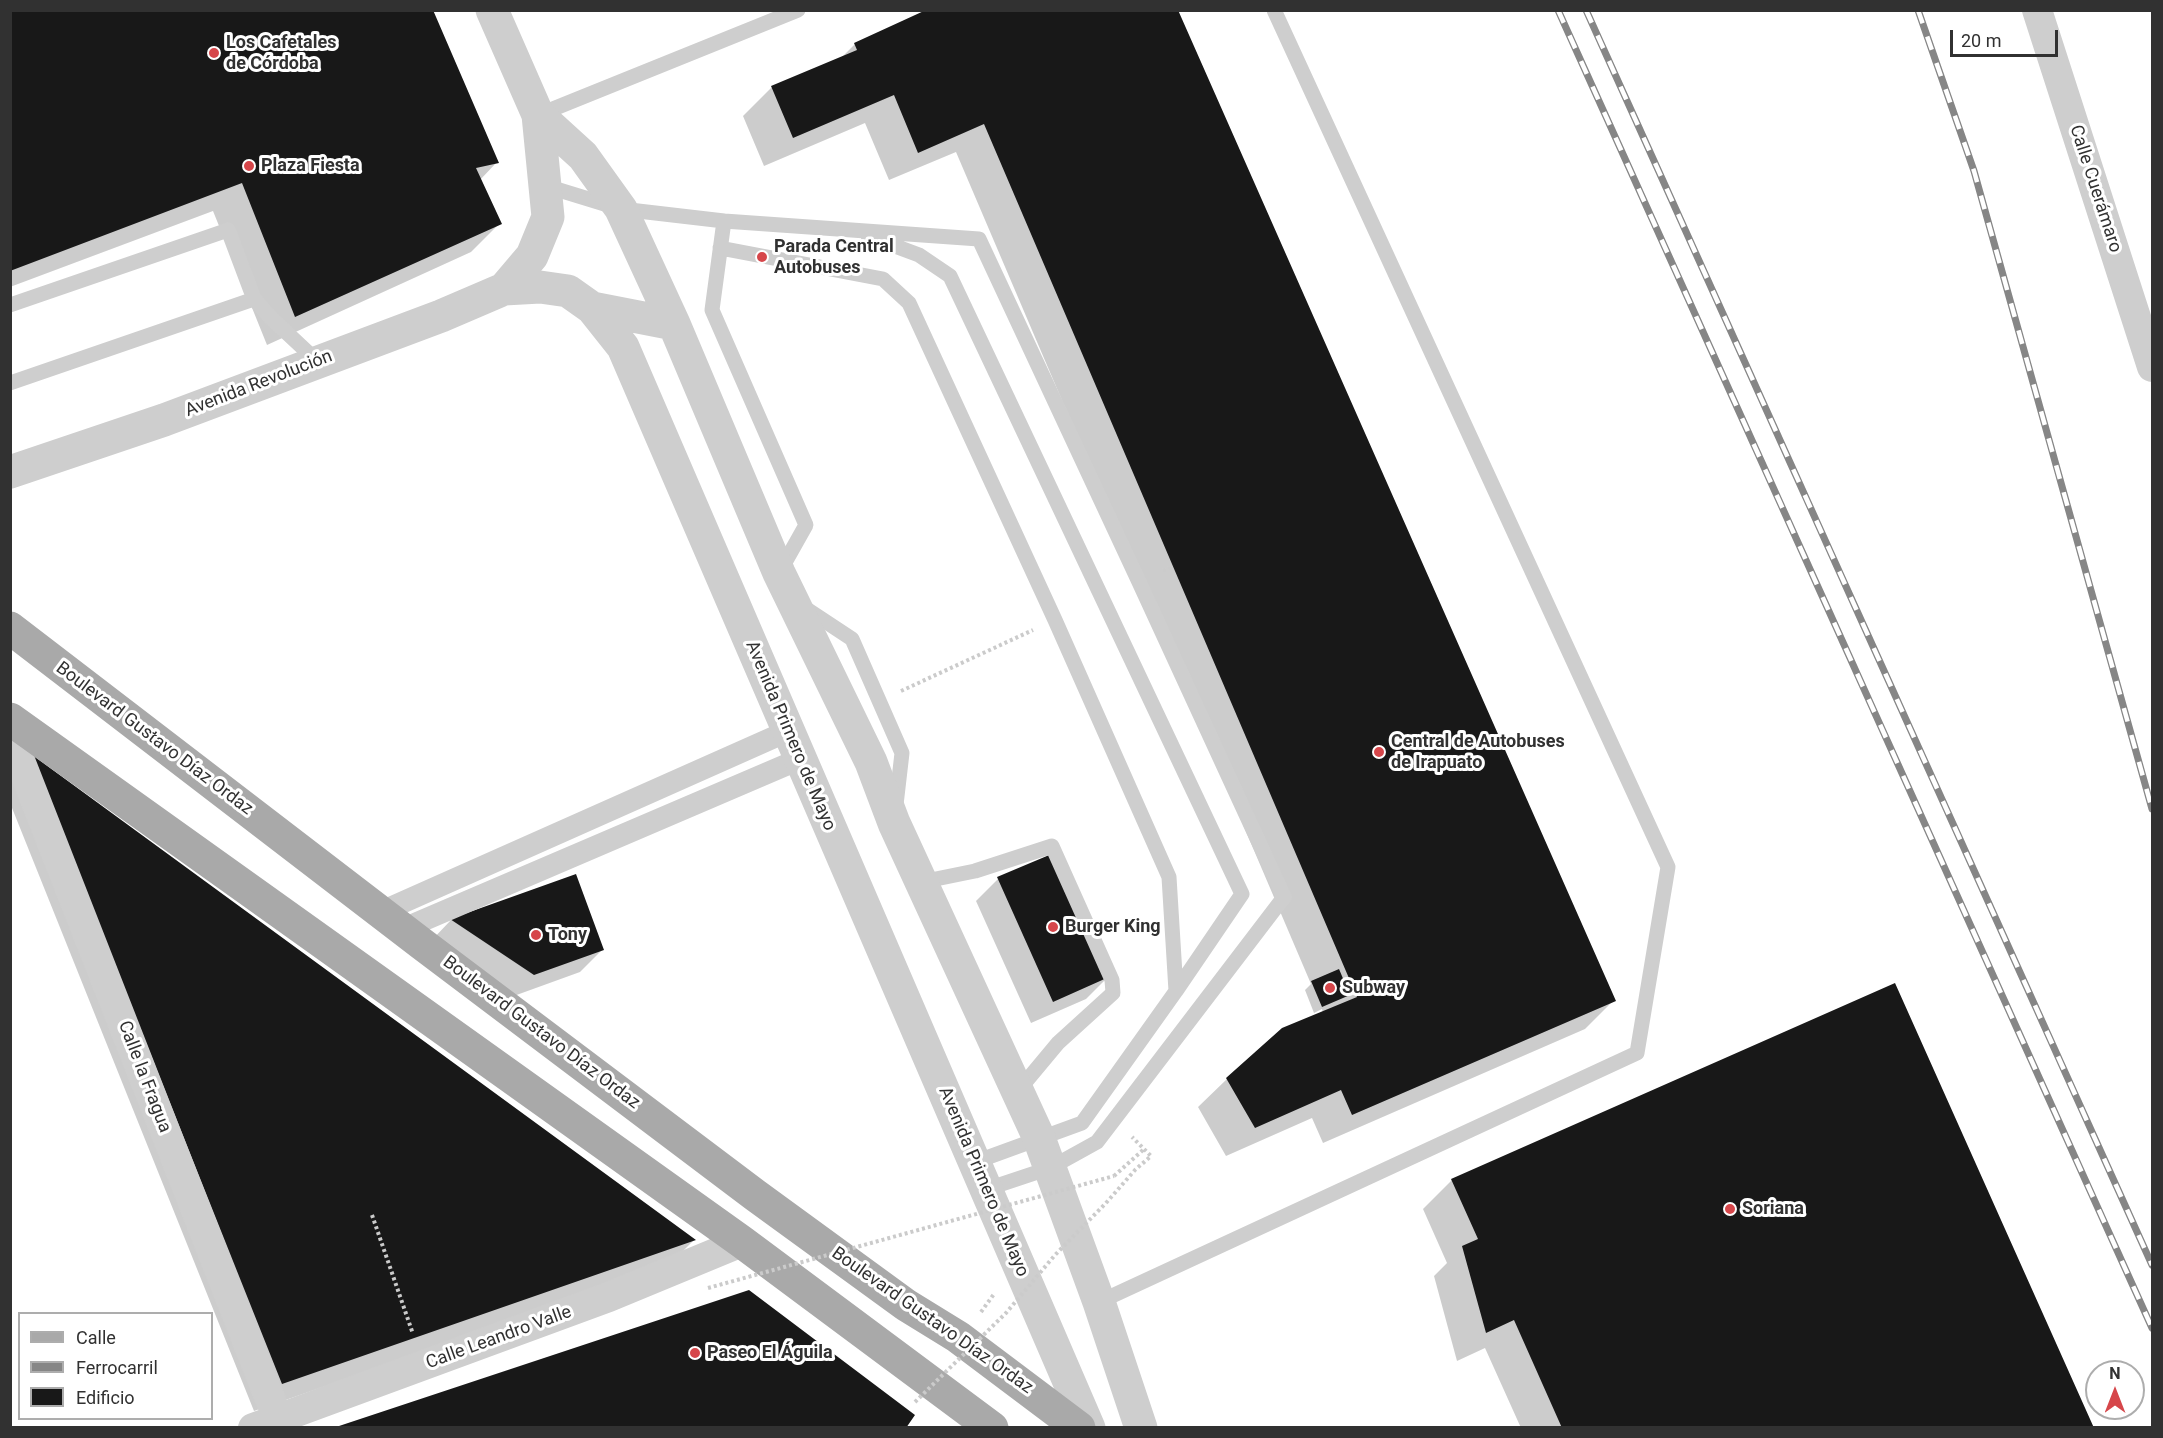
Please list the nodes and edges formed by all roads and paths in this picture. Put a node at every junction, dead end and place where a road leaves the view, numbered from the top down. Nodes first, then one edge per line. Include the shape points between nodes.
1 (492, 10) edge
2 (798, 10) edge
3 (1274, 10) edge
4 (2037, 10) edge
5 (538, 115) junction
6 (546, 186) junction
7 (621, 209) junction
8 (724, 221) junction
9 (851, 230) junction
10 (720, 248) junction
11 (504, 289) junction
12 (254, 299) junction
13 (10, 305) edge
14 (592, 308) junction
15 (674, 324) junction
16 (318, 362) junction
17 (2152, 367) edge
18 (10, 383) edge
19 (10, 472) edge
20 (1173, 567) dead end
21 (1139, 582) junction
22 (786, 586) junction
23 (1055, 620) junction
24 (10, 628) edge
25 (880, 701) junction
26 (10, 719) edge
27 (10, 735) edge
28 (794, 745) junction
29 (894, 823) junction
30 (921, 882) junction
31 (392, 920) junction
32 (1176, 991) junction
33 (1018, 1091) junction
34 (1144, 1149) dead end
35 (1045, 1153) junction
36 (1151, 1156) dead end
37 (981, 1176) junction
38 (372, 1215) dead end
39 (742, 1242) junction
40 (708, 1288) dead end
41 (999, 1288) dead end
42 (1099, 1302) junction
43 (975, 1319) dead end
44 (424, 1365) junction
45 (915, 1402) dead end
46 (266, 1423) edge
47 (992, 1428) edge
48 (1079, 1428) edge
49 (1089, 1428) edge
50 (1141, 1428) edge

1 - 5 street
2 - 5 lane
3 - 42 lane via 1668,867 1636,1053
4 - 17 street, Calle Cuerámaro
5 - 6 street
5 - 7 street via 583,156
6 - 7 lane
6 - 11 street via 548,217 532,256
7 - 8 lane
7 - 15 street
8 - 9 lane
8 - 10 lane
9 - 21 lane via 979,239
9 - 32 lane via 919,255 950,276 1242,894
10 - 22 lane via 712,310 806,525
10 - 23 lane via 883,279 909,303
11 - 14 street, Avenida Primero de Mayo via 540,287 567,291
11 - 16 street, Avenida Revolución
12 - 13 lane via 228,230
12 - 16 lane
12 - 18 lane
14 - 15 street
14 - 28 street, Avenida Primero de Mayo via 623,347
15 - 22 street
16 - 19 street, Avenida Revolución
20 - 21 path
21 - 35 lane via 1284,897 1097,1143
22 - 25 lane via 852,639
22 - 29 street via 871,762
23 - 25 path
23 - 32 lane via 1169,877
24 - 31 main road, Boulevard Gustavo Díaz Ordaz
25 - 29 lane via 902,753
26 - 39 main road
27 - 46 street, Calle la Fragua
28 - 31 street
28 - 31 street
28 - 37 street, Avenida Primero de Mayo
29 - 30 street
30 - 33 street
30 - 33 lane via 975,871 1052,846 1112,980 1113,993 1058,1043
31 - 48 main road, Boulevard Gustavo Díaz Ordaz via 755,1195 906,1305 997,1365
32 - 35 lane via 1082,1123
33 - 35 street
34 - 40 path, bridge via 1114,1176
35 - 37 lane
35 - 37 lane
35 - 42 street
36 - 45 path, bridge via 1006,1313
37 - 49 street, Avenida Primero de Mayo
38 - 44 path
39 - 44 street, Calle Leandro Valle via 609,1297
39 - 47 main road
41 - 43 path
42 - 50 street
44 - 46 street, Calle Leandro Valle

